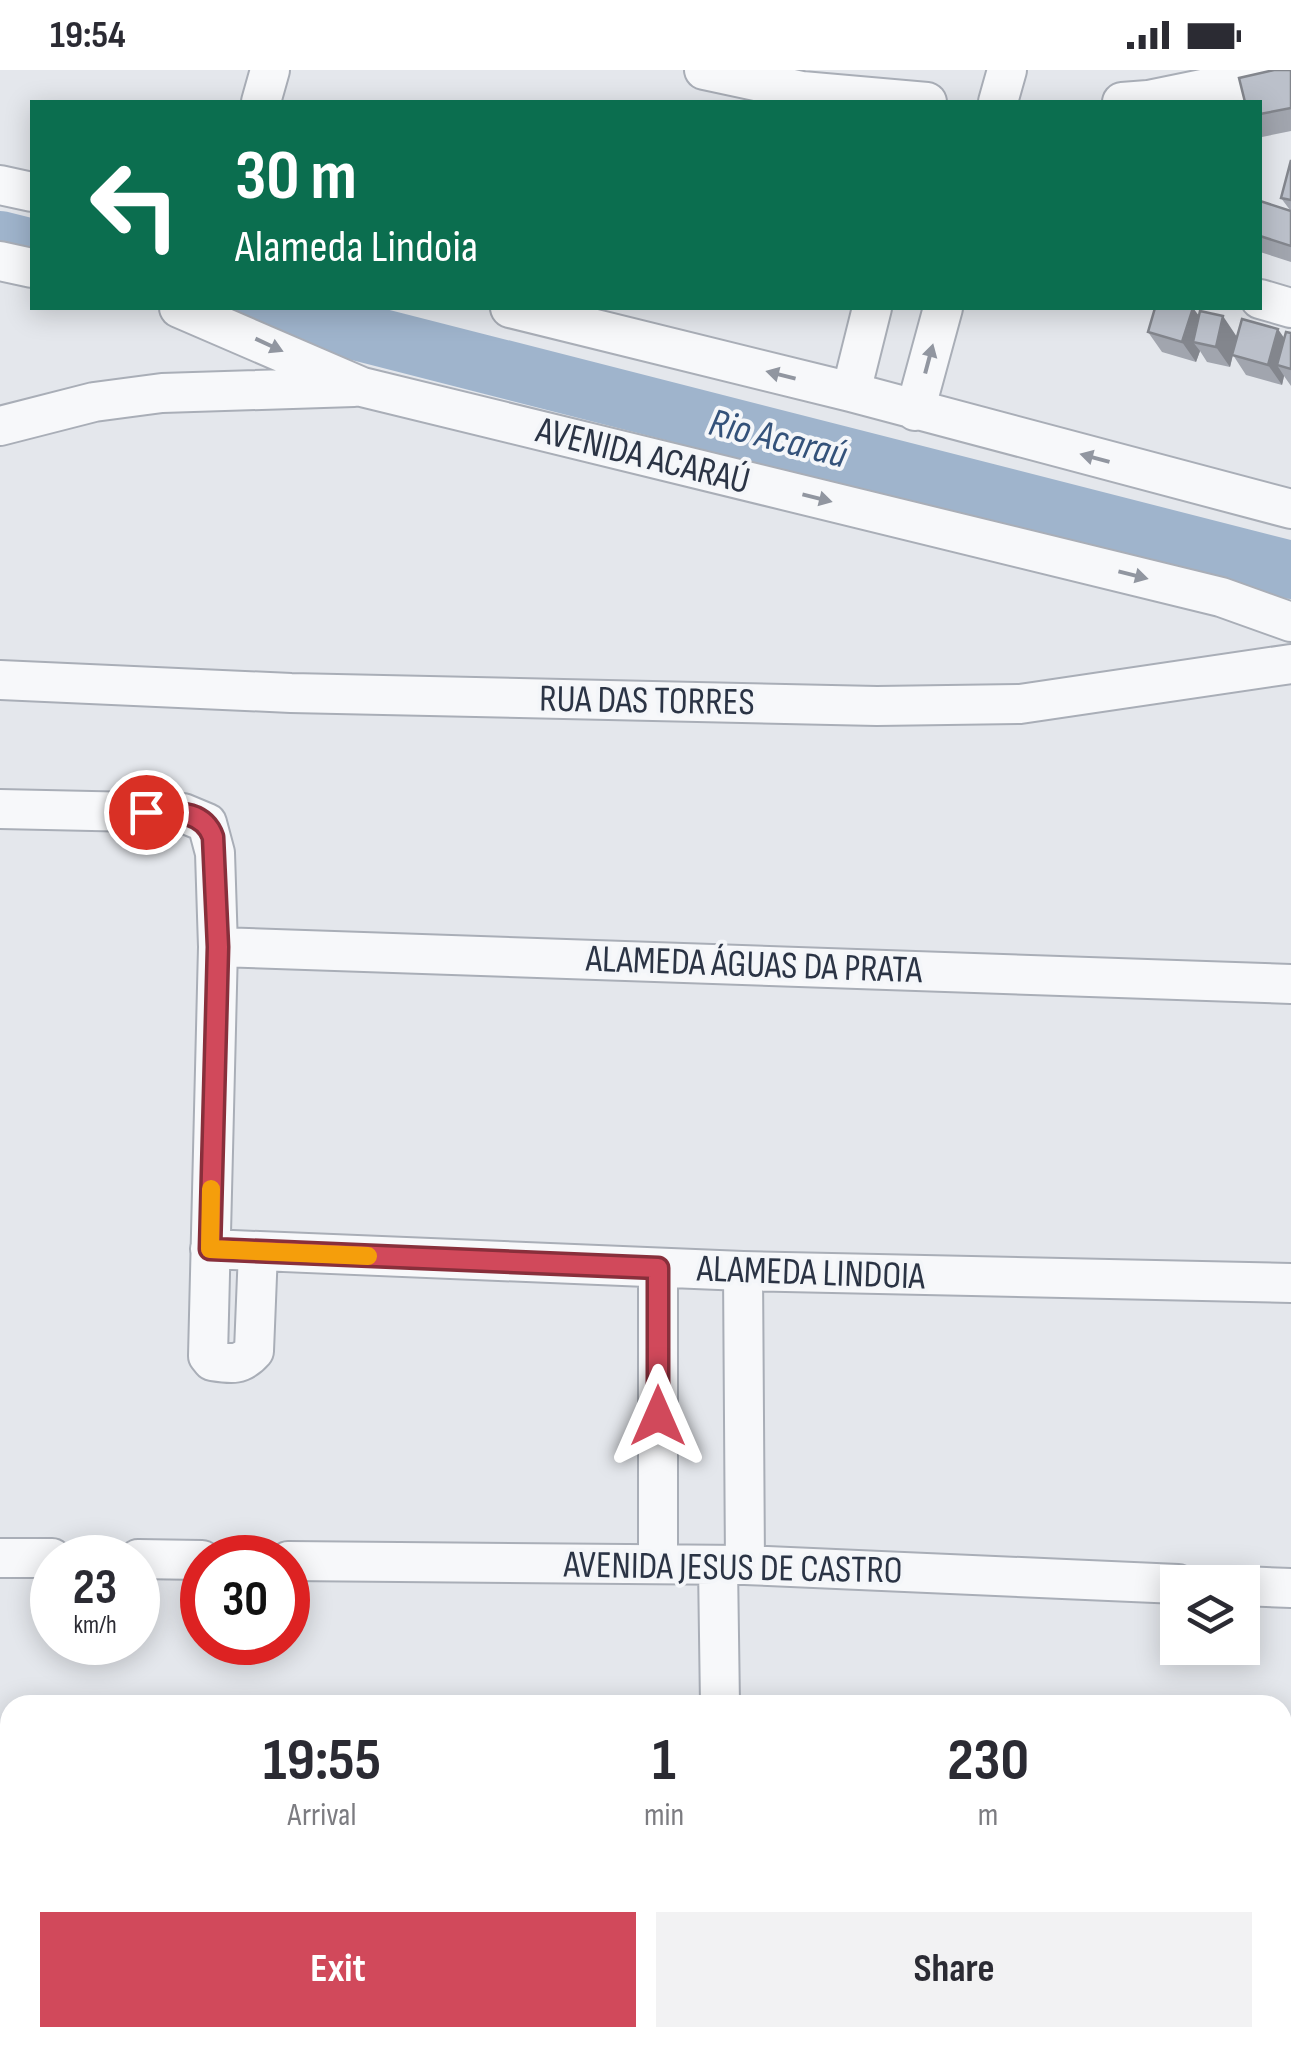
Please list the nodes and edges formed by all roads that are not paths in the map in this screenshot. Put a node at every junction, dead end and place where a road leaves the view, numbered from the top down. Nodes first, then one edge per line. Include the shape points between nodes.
1 (270, 70) edge
2 (704, 70) edge
3 (932, 70) edge
4 (1007, 70) edge
5 (1291, 71) edge
6 (262, 100) edge
7 (902, 100) edge
8 (924, 100) edge
9 (999, 100) edge
10 (1148, 100) edge
11 (0, 185) edge
12 (30, 192) edge
13 (0, 260) edge
14 (30, 268) edge
15 (1262, 300) edge
16 (1291, 308) edge
17 (185, 310) edge
18 (518, 310) edge
19 (872, 310) edge
20 (942, 310) edge
21 (362, 387) junction
22 (851, 392) junction
23 (915, 411) junction
24 (0, 426) edge
25 (1291, 509) edge
26 (1291, 622) edge
27 (1291, 664) edge
28 (0, 680) edge
29 (0, 809) edge
30 (218, 947) junction
31 (1291, 984) edge
32 (210, 1249) junction
33 (258, 1251) junction
34 (658, 1268) junction
35 (743, 1271) junction
36 (1291, 1284) edge
37 (0, 1558) edge
38 (30, 1558) edge
39 (310, 1561) edge
40 (658, 1564) junction
41 (731, 1565) junction
42 (1160, 1583) edge
43 (1260, 1587) edge
44 (1291, 1588) edge
45 (721, 1695) edge

1 - 6 street
2 - 7 street via 802,91
3 - 8 street
4 - 9 street
5 - 10 street
11 - 12 street
13 - 14 street
15 - 16 street
17 -> 21 street, AVENIDA ACARAÚ
22 -> 18 street
19 - 22 street
23 -> 20 street
21 - 24 street via 162,393
21 -> 26 street, AVENIDA ACARAÚ via 1221,597
22 - 23 street
25 -> 23 street
27 - 28 street, RUA DAS TORRES via 1020,704 877,706
29 - 30 street via 200,818 213,837
30 - 31 street, ALAMEDA ÁGUAS DA PRATA
30 - 32 street
32 - 33 street, ALAMEDA LINDOIA
32 - 33 street via 208,1356 232,1364 254,1351
33 - 34 street, ALAMEDA LINDOIA
34 - 35 street, ALAMEDA LINDOIA
34 - 40 street
35 - 36 street, ALAMEDA LINDOIA
35 - 41 street
37 - 38 street
39 - 40 street, AVENIDA JESUS DE CASTRO
40 - 41 street, AVENIDA JESUS DE CASTRO
41 - 42 street, AVENIDA JESUS DE CASTRO
41 - 45 street
43 - 44 street

